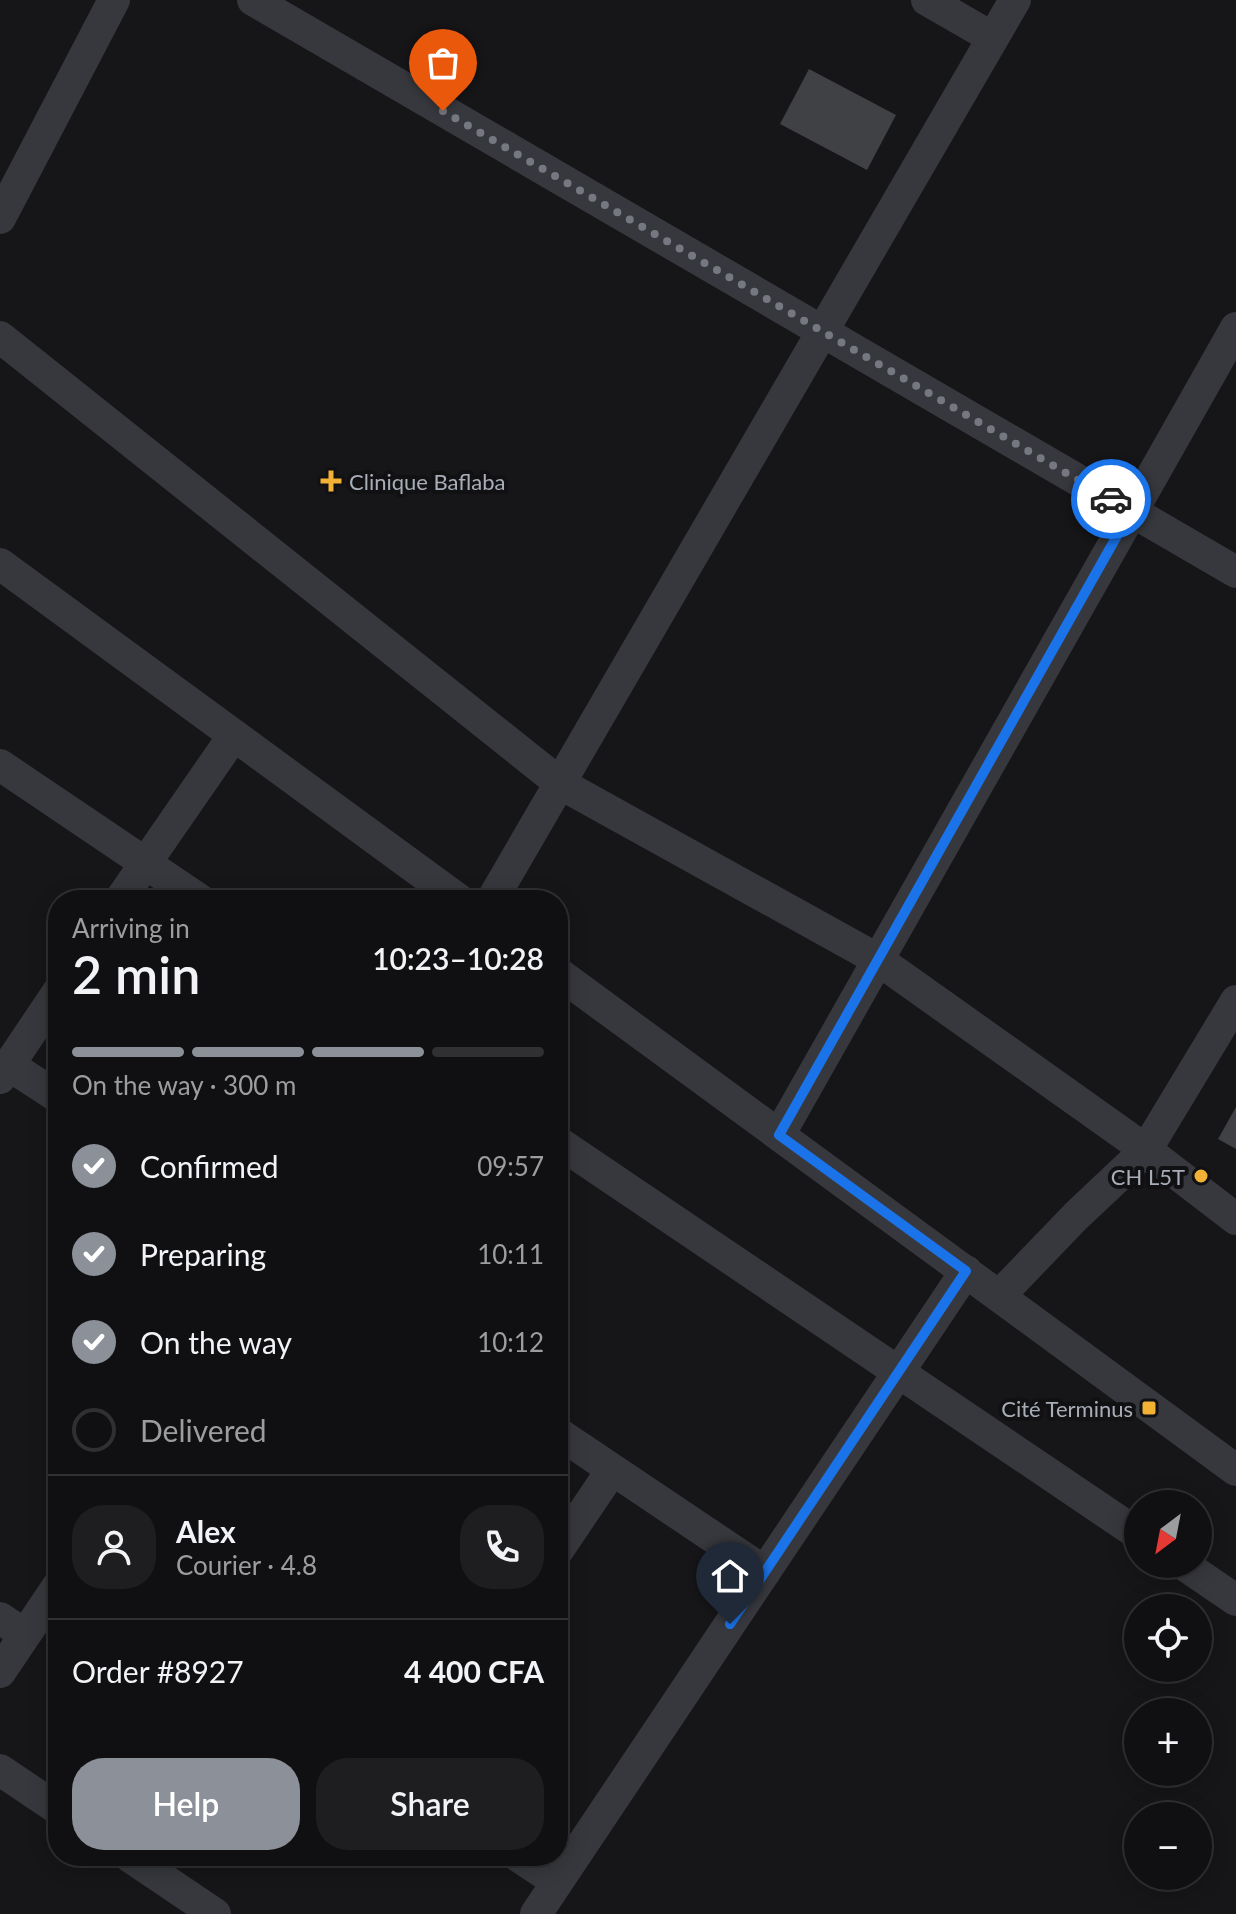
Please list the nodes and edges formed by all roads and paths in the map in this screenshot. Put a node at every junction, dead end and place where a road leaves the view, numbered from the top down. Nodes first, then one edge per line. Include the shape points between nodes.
1 (114, 0) edge
2 (253, 0) edge
3 (927, 0) edge
4 (1015, 0) edge
5 (993, 38) junction
6 (0, 218) edge
7 (1236, 328) edge
8 (823, 332) junction
9 (0, 337) edge
10 (1131, 511) junction
11 (0, 564) edge
12 (1236, 572) edge
13 (234, 735) junction
14 (0, 765) edge
15 (561, 784) junction
16 (145, 863) junction
17 (127, 890) edge
18 (185, 890) edge
19 (445, 890) edge
20 (498, 890) edge
21 (877, 959) junction
22 (568, 980) edge
23 (1236, 1001) edge
24 (48, 1007) edge
25 (5, 1072) edge
26 (48, 1092) edge
27 (779, 1135) junction
28 (568, 1149) edge
29 (1146, 1150) junction
30 (1236, 1219) edge
31 (966, 1271) junction
32 (999, 1296) junction
33 (899, 1372) junction
34 (568, 1440) edge
35 (612, 1470) junction
36 (1236, 1470) edge
37 (1124, 1525) edge
38 (568, 1535) edge
39 (765, 1572) junction
40 (1204, 1578) edge
41 (48, 1595) edge
42 (1236, 1600) edge
43 (12, 1627) edge
44 (0, 1672) edge
45 (0, 1770) edge
46 (48, 1802) edge
47 (153, 1866) edge
48 (533, 1866) edge
49 (568, 1866) edge
50 (568, 1866) edge
51 (557, 1882) junction
52 (215, 1914) edge
53 (536, 1914) edge

1 - 6 street
2 - 8 street
3 - 5 street
4 - 5 street
5 - 8 street
7 - 10 street
8 - 10 street
8 - 15 street
9 - 15 street
10 - 12 street
10 - 21 street
11 - 13 street
13 - 16 street
13 - 19 street
14 - 16 street
15 - 20 street
15 - 21 street
16 - 17 street
16 - 18 street
21 - 27 street
21 - 29 street
22 - 27 street
23 - 29 street
24 - 25 street
25 - 26 street
27 - 31 street
28 - 33 street
29 - 30 street
29 - 32 street
31 - 32 street
31 - 33 street
32 - 36 street
33 - 37 street
33 - 39 street
34 - 35 street
35 - 38 street
35 - 39 street
39 - 50 street
40 - 42 street
41 - 43 street
43 - 44 street
45 - 46 street
47 - 52 street
48 - 51 street
49 - 51 street
51 - 53 street

